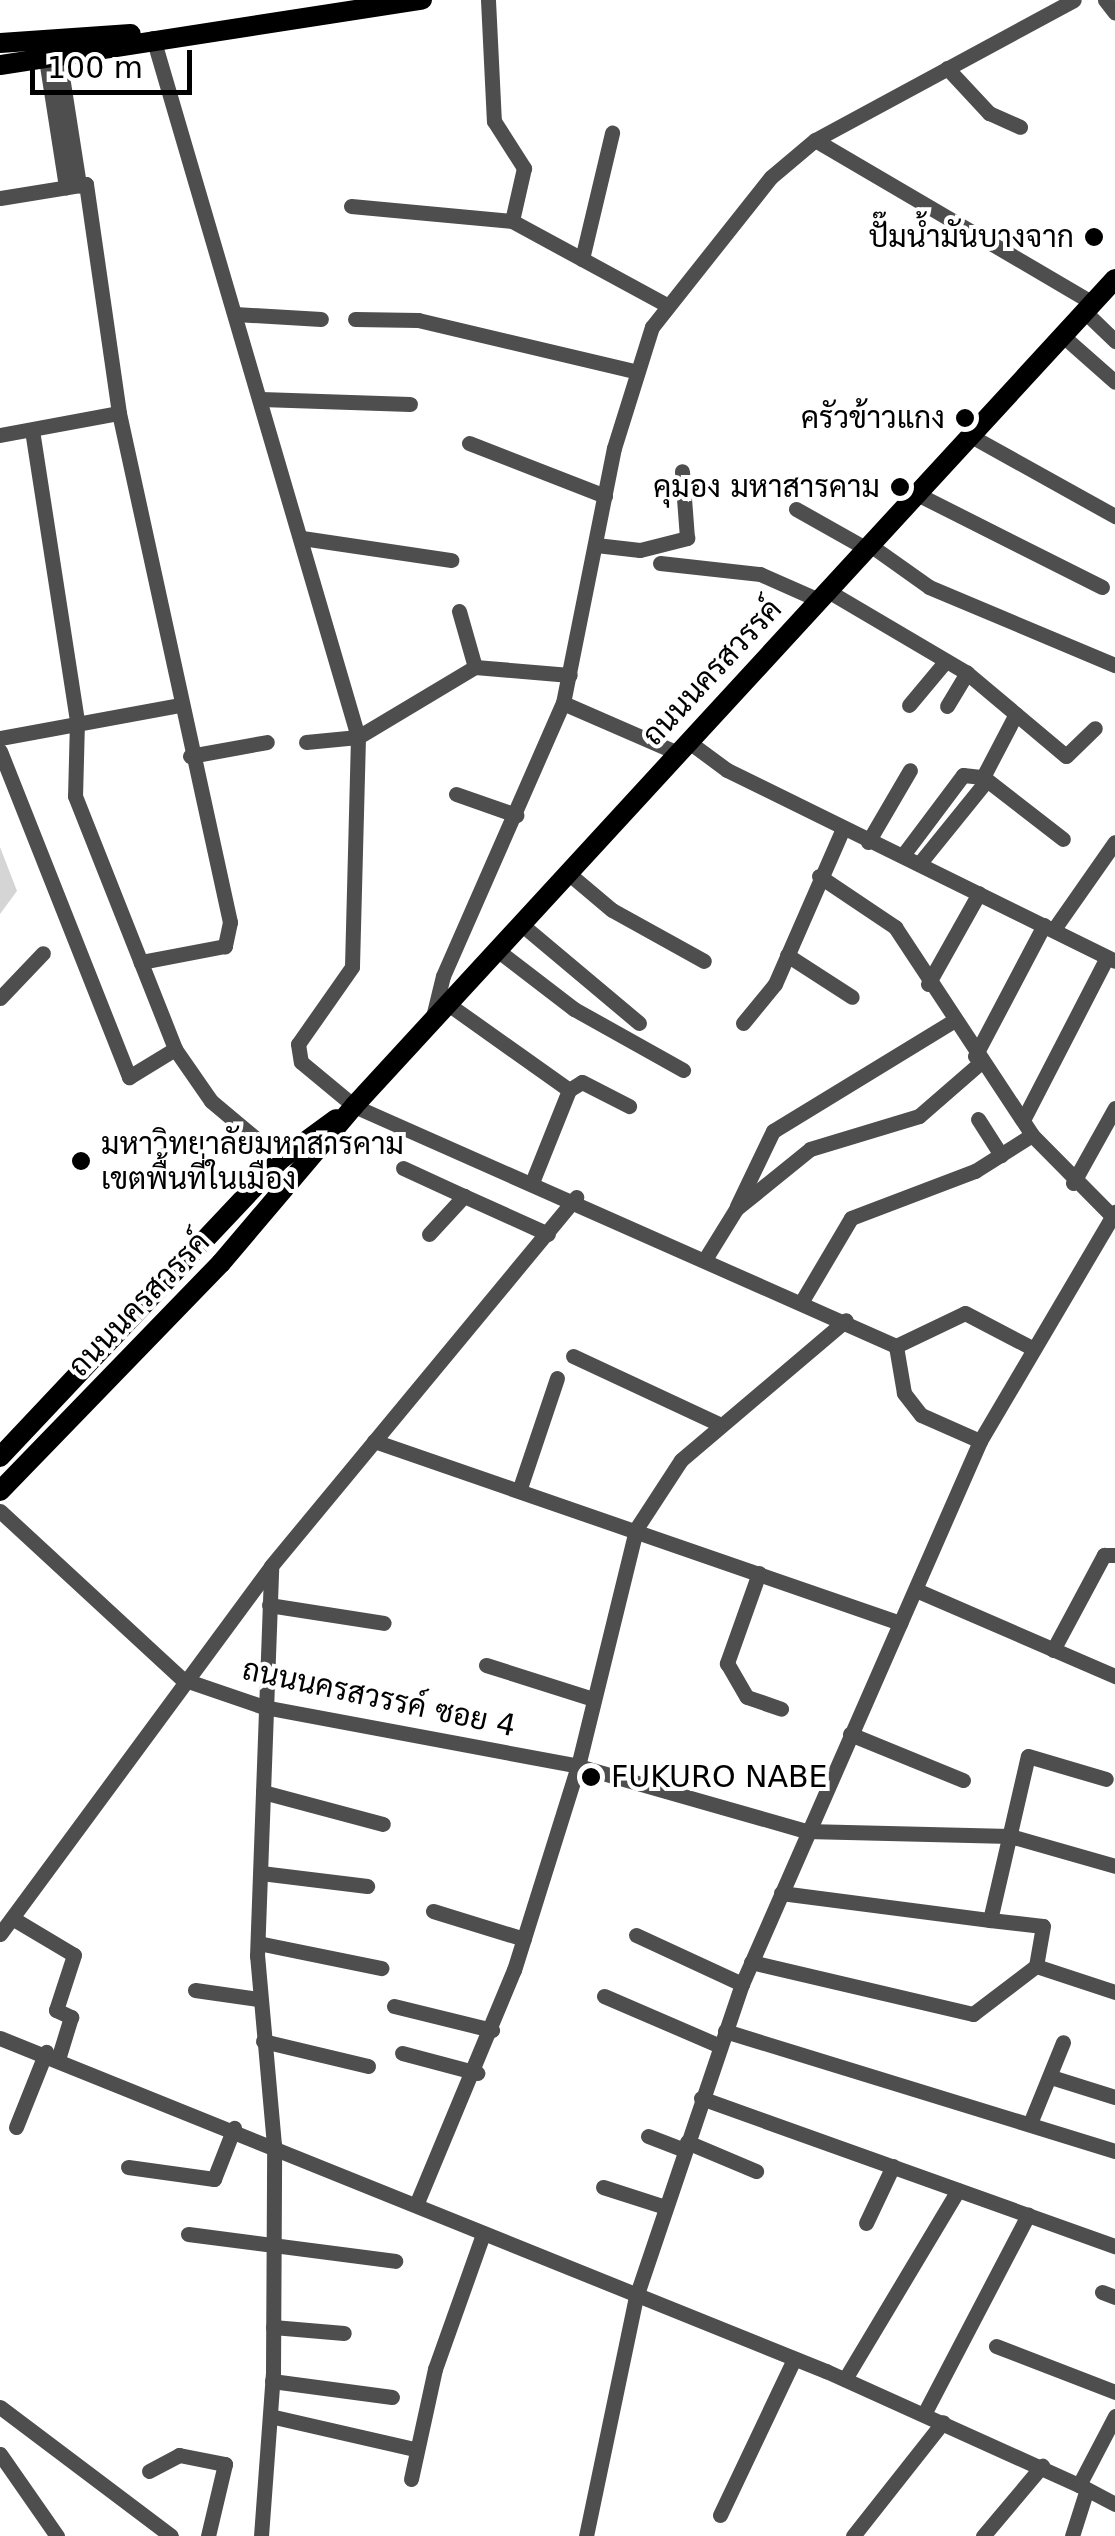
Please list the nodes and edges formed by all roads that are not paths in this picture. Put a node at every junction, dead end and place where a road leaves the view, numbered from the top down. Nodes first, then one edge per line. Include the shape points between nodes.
1 (422, 0) edge
2 (488, 0) edge
3 (1074, 0) edge
4 (1105, 0) edge
5 (1115, 13) edge
6 (153, 38) junction
7 (14, 48) edge
8 (52, 58) junction
9 (0, 65) edge
10 (948, 68) junction
11 (1020, 126) dead end
12 (612, 134) dead end
13 (815, 140) junction
14 (73, 186) junction
15 (0, 198) edge
16 (351, 206) dead end
17 (512, 221) junction
18 (582, 259) junction
19 (1113, 285) edge
20 (667, 305) junction
21 (1089, 308) junction
22 (236, 314) junction
23 (321, 319) dead end
24 (355, 319) dead end
25 (1062, 336) junction
26 (1115, 341) edge
27 (634, 370) junction
28 (1115, 382) edge
29 (261, 399) junction
30 (410, 404) dead end
31 (119, 413) junction
32 (32, 430) junction
33 (0, 434) edge
34 (971, 436) junction
35 (469, 443) dead end
36 (682, 470) dead end
37 (916, 494) junction
38 (605, 496) junction
39 (796, 510) dead end
40 (1115, 516) edge
41 (302, 538) junction
42 (596, 544) junction
43 (868, 547) junction
44 (451, 560) dead end
45 (660, 563) dead end
46 (1102, 587) dead end
47 (824, 596) junction
48 (460, 611) dead end
49 (945, 662) junction
50 (1115, 665) edge
51 (475, 667) junction
52 (967, 673) junction
53 (570, 675) junction
54 (564, 703) junction
55 (180, 704) junction
56 (909, 705) dead end
57 (947, 706) dead end
58 (1016, 714) junction
59 (77, 721) junction
60 (1095, 728) dead end
61 (358, 737) junction
62 (0, 738) edge
63 (267, 742) dead end
64 (306, 742) dead end
65 (684, 748) junction
66 (0, 751) edge
67 (190, 756) junction
68 (910, 770) dead end
69 (985, 779) junction
70 (456, 794) dead end
71 (516, 815) junction
72 (843, 828) junction
73 (1063, 839) dead end
74 (868, 842) junction
75 (1115, 842) edge
76 (902, 855) junction
77 (919, 864) junction
78 (568, 874) junction
79 (820, 876) junction
80 (979, 894) junction
81 (521, 924) junction
82 (1049, 927) junction
83 (497, 950) junction
84 (43, 953) dead end
85 (787, 955) junction
86 (1111, 959) edge
87 (704, 960) dead end
88 (141, 962) junction
89 (928, 984) junction
90 (852, 997) dead end
91 (0, 998) edge
92 (448, 1004) junction
93 (432, 1020) junction
94 (639, 1023) dead end
95 (743, 1023) dead end
96 (950, 1023) junction
97 (175, 1049) junction
98 (978, 1060) junction
99 (683, 1070) dead end
100 (569, 1090) junction
101 (354, 1106) junction
102 (629, 1106) dead end
103 (1115, 1108) edge
104 (978, 1120) dead end
105 (1023, 1120) junction
106 (1032, 1136) junction
107 (261, 1144) dead end
108 (290, 1150) junction
109 (1001, 1154) junction
110 (307, 1167) junction
111 (403, 1168) dead end
112 (532, 1180) junction
113 (1073, 1182) junction
114 (464, 1196) junction
115 (576, 1198) junction
116 (736, 1209) junction
117 (1114, 1216) edge
118 (428, 1234) dead end
119 (548, 1234) junction
120 (708, 1256) junction
121 (802, 1300) junction
122 (846, 1320) junction
123 (896, 1346) junction
124 (1028, 1346) junction
125 (573, 1356) dead end
126 (557, 1378) dead end
127 (719, 1424) junction
128 (374, 1441) junction
129 (980, 1441) junction
130 (0, 1457) edge
131 (520, 1488) junction
132 (0, 1491) edge
133 (0, 1511) edge
134 (636, 1529) junction
135 (1115, 1555) edge
136 (271, 1566) junction
137 (760, 1573) junction
138 (916, 1590) junction
139 (268, 1605) junction
140 (384, 1623) dead end
141 (900, 1623) junction
142 (1054, 1650) junction
143 (486, 1666) dead end
144 (1115, 1676) edge
145 (182, 1680) junction
146 (593, 1699) junction
147 (264, 1707) junction
148 (781, 1709) dead end
149 (850, 1734) junction
150 (578, 1766) junction
151 (1106, 1779) dead end
152 (963, 1780) dead end
153 (263, 1792) junction
154 (383, 1824) dead end
155 (806, 1831) junction
156 (1010, 1836) junction
157 (1115, 1866) edge
158 (260, 1873) junction
159 (368, 1886) dead end
160 (782, 1893) junction
161 (432, 1911) dead end
162 (12, 1918) junction
163 (990, 1920) junction
164 (0, 1934) edge
165 (636, 1935) dead end
166 (524, 1939) junction
167 (258, 1943) junction
168 (752, 1962) junction
169 (1036, 1966) junction
170 (382, 1968) dead end
171 (742, 1984) junction
172 (195, 1990) dead end
173 (1115, 1992) edge
174 (604, 1996) dead end
175 (258, 1999) junction
176 (394, 2006) dead end
177 (492, 2030) junction
178 (0, 2038) edge
179 (722, 2038) junction
180 (263, 2041) junction
181 (1064, 2042) dead end
182 (402, 2052) dead end
183 (52, 2054) junction
184 (368, 2066) dead end
185 (477, 2072) junction
186 (1051, 2076) junction
187 (1115, 2097) edge
188 (701, 2098) junction
189 (1031, 2121) junction
190 (16, 2127) dead end
191 (234, 2128) junction
192 (648, 2136) dead end
193 (274, 2145) junction
194 (685, 2146) junction
195 (1115, 2152) edge
196 (893, 2166) junction
197 (128, 2167) dead end
198 (756, 2172) dead end
199 (604, 2187) dead end
200 (958, 2190) junction
201 (416, 2204) junction
202 (665, 2208) junction
203 (1028, 2215) junction
204 (866, 2223) dead end
205 (188, 2234) dead end
206 (483, 2234) junction
207 (1115, 2246) edge
208 (272, 2252) junction
209 (394, 2261) dead end
210 (636, 2297) junction
211 (273, 2327) junction
212 (344, 2332) dead end
213 (996, 2346) dead end
214 (794, 2359) junction
215 (845, 2379) junction
216 (272, 2381) junction
217 (1115, 2392) edge
218 (392, 2397) dead end
219 (0, 2407) edge
220 (924, 2414) junction
221 (270, 2416) junction
222 (1115, 2416) edge
223 (942, 2422) junction
224 (414, 2449) junction
225 (0, 2454) edge
226 (1042, 2466) junction
227 (150, 2471) dead end
228 (411, 2480) dead end
229 (1086, 2483) junction
230 (1115, 2504) edge
231 (720, 2515) dead end
232 (57, 2536) edge
233 (171, 2536) edge
234 (208, 2536) edge
235 (261, 2536) edge
236 (586, 2536) edge
237 (853, 2536) edge
238 (983, 2536) edge
239 (1072, 2536) edge

1 - 6 main road
2 - 17 street via 494,120 524,168
3 - 10 street
4 - 5 street
6 - 7 main road
6 - 8 main road
6 - 22 street
7 - 8 main road
7 - 9 main road
8 - 14 street
10 - 11 street via 989,112
10 - 13 street
12 - 18 street
13 - 20 street via 771,177
13 - 21 street
14 - 15 street
14 - 31 street via 86,184
16 - 17 street
17 - 18 street
18 - 20 street
19 - 21 main road, ถนนนครสวรรค์
20 - 27 street
21 - 25 main road, ถนนนครสวรรค์
21 - 26 street
22 - 23 street
22 - 29 street
24 - 27 street via 418,320
25 - 28 street
25 - 34 main road, ถนนนครสวรรค์
27 - 38 street
29 - 30 street
29 - 41 street
31 - 32 street
31 - 55 street
32 - 33 street
32 - 59 street
34 - 37 main road, ถนนนครสวรรค์
34 - 40 street
35 - 38 street
36 - 42 street via 687,538 640,550
37 - 43 main road, ถนนนครสวรรค์
37 - 46 street
38 - 42 street
39 - 43 street
41 - 44 street
41 - 61 street
42 - 53 street
43 - 47 main road, ถนนนครสวรรค์
43 - 50 street via 928,587
45 - 47 street via 760,574
47 - 49 street
47 - 65 main road, ถนนนครสวรรค์
48 - 51 street
49 - 52 street
49 - 56 street
51 - 53 street
51 - 61 street
52 - 57 street
52 - 58 street
53 - 54 street
54 - 65 street
54 - 71 street
55 - 59 street
55 - 67 street
58 - 60 street via 1066,756
58 - 69 street
59 - 62 street
59 - 88 street via 75,796
61 - 64 street
61 - 101 street via 352,967 297,1052
63 - 67 street
65 - 72 street
65 - 78 main road, ถนนนครสวรรค์
66 - 97 street via 129,1076
67 - 88 street via 231,934 226,946
68 - 74 street
69 - 73 street
69 - 76 street via 963,775
69 - 77 street
70 - 71 street
71 - 93 street via 443,976
72 - 74 street
72 - 79 street
74 - 76 street
75 - 82 street
76 - 77 street
77 - 80 street
78 - 81 main road, ถนนนครสวรรค์
78 - 87 street
79 - 85 street
79 - 89 street via 895,928
80 - 82 street
80 - 89 street
81 - 83 main road, ถนนนครสวรรค์
81 - 94 street
82 - 86 street
82 - 98 street
83 - 92 main road, ถนนนครสวรรค์
83 - 99 street via 574,1009
84 - 91 street
85 - 90 street
85 - 95 street
86 - 105 street
88 - 97 street
89 - 96 street
92 - 93 main road, ถนนนครสวรรค์
92 - 100 street
93 - 101 main road, ถนนนครสวรรค์
96 - 98 street
96 - 116 street via 772,1131
97 - 107 street via 211,1101
98 - 105 street
98 - 116 street via 919,1116 810,1150
100 - 102 street via 582,1082
100 - 112 street
101 - 108 main road, ถนนนครสวรรค์
101 - 110 main road, ถนนนครสวรรค์
101 - 112 street
103 - 113 street
104 - 109 street
105 - 106 street
106 - 109 street
106 - 113 street
108 - 110 main road
108 - 130 main road, ถนนนครสวรรค์
109 - 121 street via 851,1218
110 - 132 main road, ถนนนครสวรรค์
111 - 114 street
112 - 115 street
113 - 117 street
114 - 118 street
114 - 119 street
115 - 119 street
115 - 120 street
116 - 120 street
117 - 124 street
119 - 128 street
120 - 121 street
121 - 122 street
122 - 123 street
122 - 127 street
123 - 124 street via 965,1313
123 - 129 street via 904,1393 921,1415
124 - 129 street
125 - 127 street
126 - 131 street
127 - 134 street
128 - 131 street
128 - 136 street
129 - 138 street
131 - 134 street
133 - 145 street, ถนนนครสวรรค์ ซอย 4
134 - 137 street
134 - 146 street
135 - 142 street via 1104,1555
136 - 139 street
136 - 145 street
137 - 141 street
137 - 148 street via 728,1666 747,1697
138 - 141 street
138 - 142 street
139 - 140 street
139 - 147 street
141 - 149 street
142 - 144 street
143 - 146 street
145 - 147 street, ถนนนครสวรรค์ ซอย 4
145 - 162 street via 181,1700
146 - 150 street
147 - 150 street, ถนนนครสวรรค์ ซอย 4
147 - 153 street
149 - 152 street
149 - 155 street
150 - 155 street, ถนนนครสวรรค์ ซอย 4
150 - 166 street
151 - 156 street via 1028,1756
153 - 154 street
153 - 158 street
155 - 156 street, ถนนนครสวรรค์ ซอย 4
155 - 160 street
156 - 157 street, ถนนนครสวรรค์ ซอย 4
156 - 163 street
158 - 159 street
158 - 167 street
160 - 163 street
160 - 168 street
161 - 166 street
162 - 164 street
162 - 183 street via 74,1955 56,2010 71,2016
163 - 169 street via 1043,1926
165 - 171 street
166 - 177 street
167 - 170 street
167 - 175 street
168 - 169 street via 974,2014
168 - 171 street
169 - 173 street
171 - 179 street
172 - 175 street
174 - 179 street
175 - 180 street
176 - 177 street
177 - 185 street
178 - 183 street
179 - 188 street
179 - 189 street
180 - 184 street
180 - 193 street
181 - 186 street
182 - 185 street
183 - 190 street
183 - 191 street
185 - 201 street
186 - 187 street
186 - 189 street
188 - 194 street
188 - 196 street
189 - 195 street
191 - 193 street
191 - 197 street via 214,2179
192 - 194 street
193 - 201 street
193 - 208 street
194 - 198 street
194 - 202 street
196 - 200 street
196 - 204 street
199 - 202 street
200 - 203 street
200 - 215 street
201 - 206 street
202 - 210 street
203 - 207 street
203 - 220 street
205 - 208 street
206 - 210 street
206 - 224 street
208 - 209 street
208 - 211 street
210 - 214 street
210 - 236 street
211 - 212 street
211 - 216 street
213 - 217 street
214 - 215 street
214 - 231 street
215 - 220 street
216 - 218 street
216 - 221 street
219 - 233 street
220 - 223 street
221 - 224 street
221 - 235 street
222 - 229 street
223 - 226 street
223 - 237 street
224 - 228 street
225 - 232 street
226 - 229 street
226 - 238 street
227 - 234 street via 179,2455 225,2464
229 - 230 street
229 - 239 street

